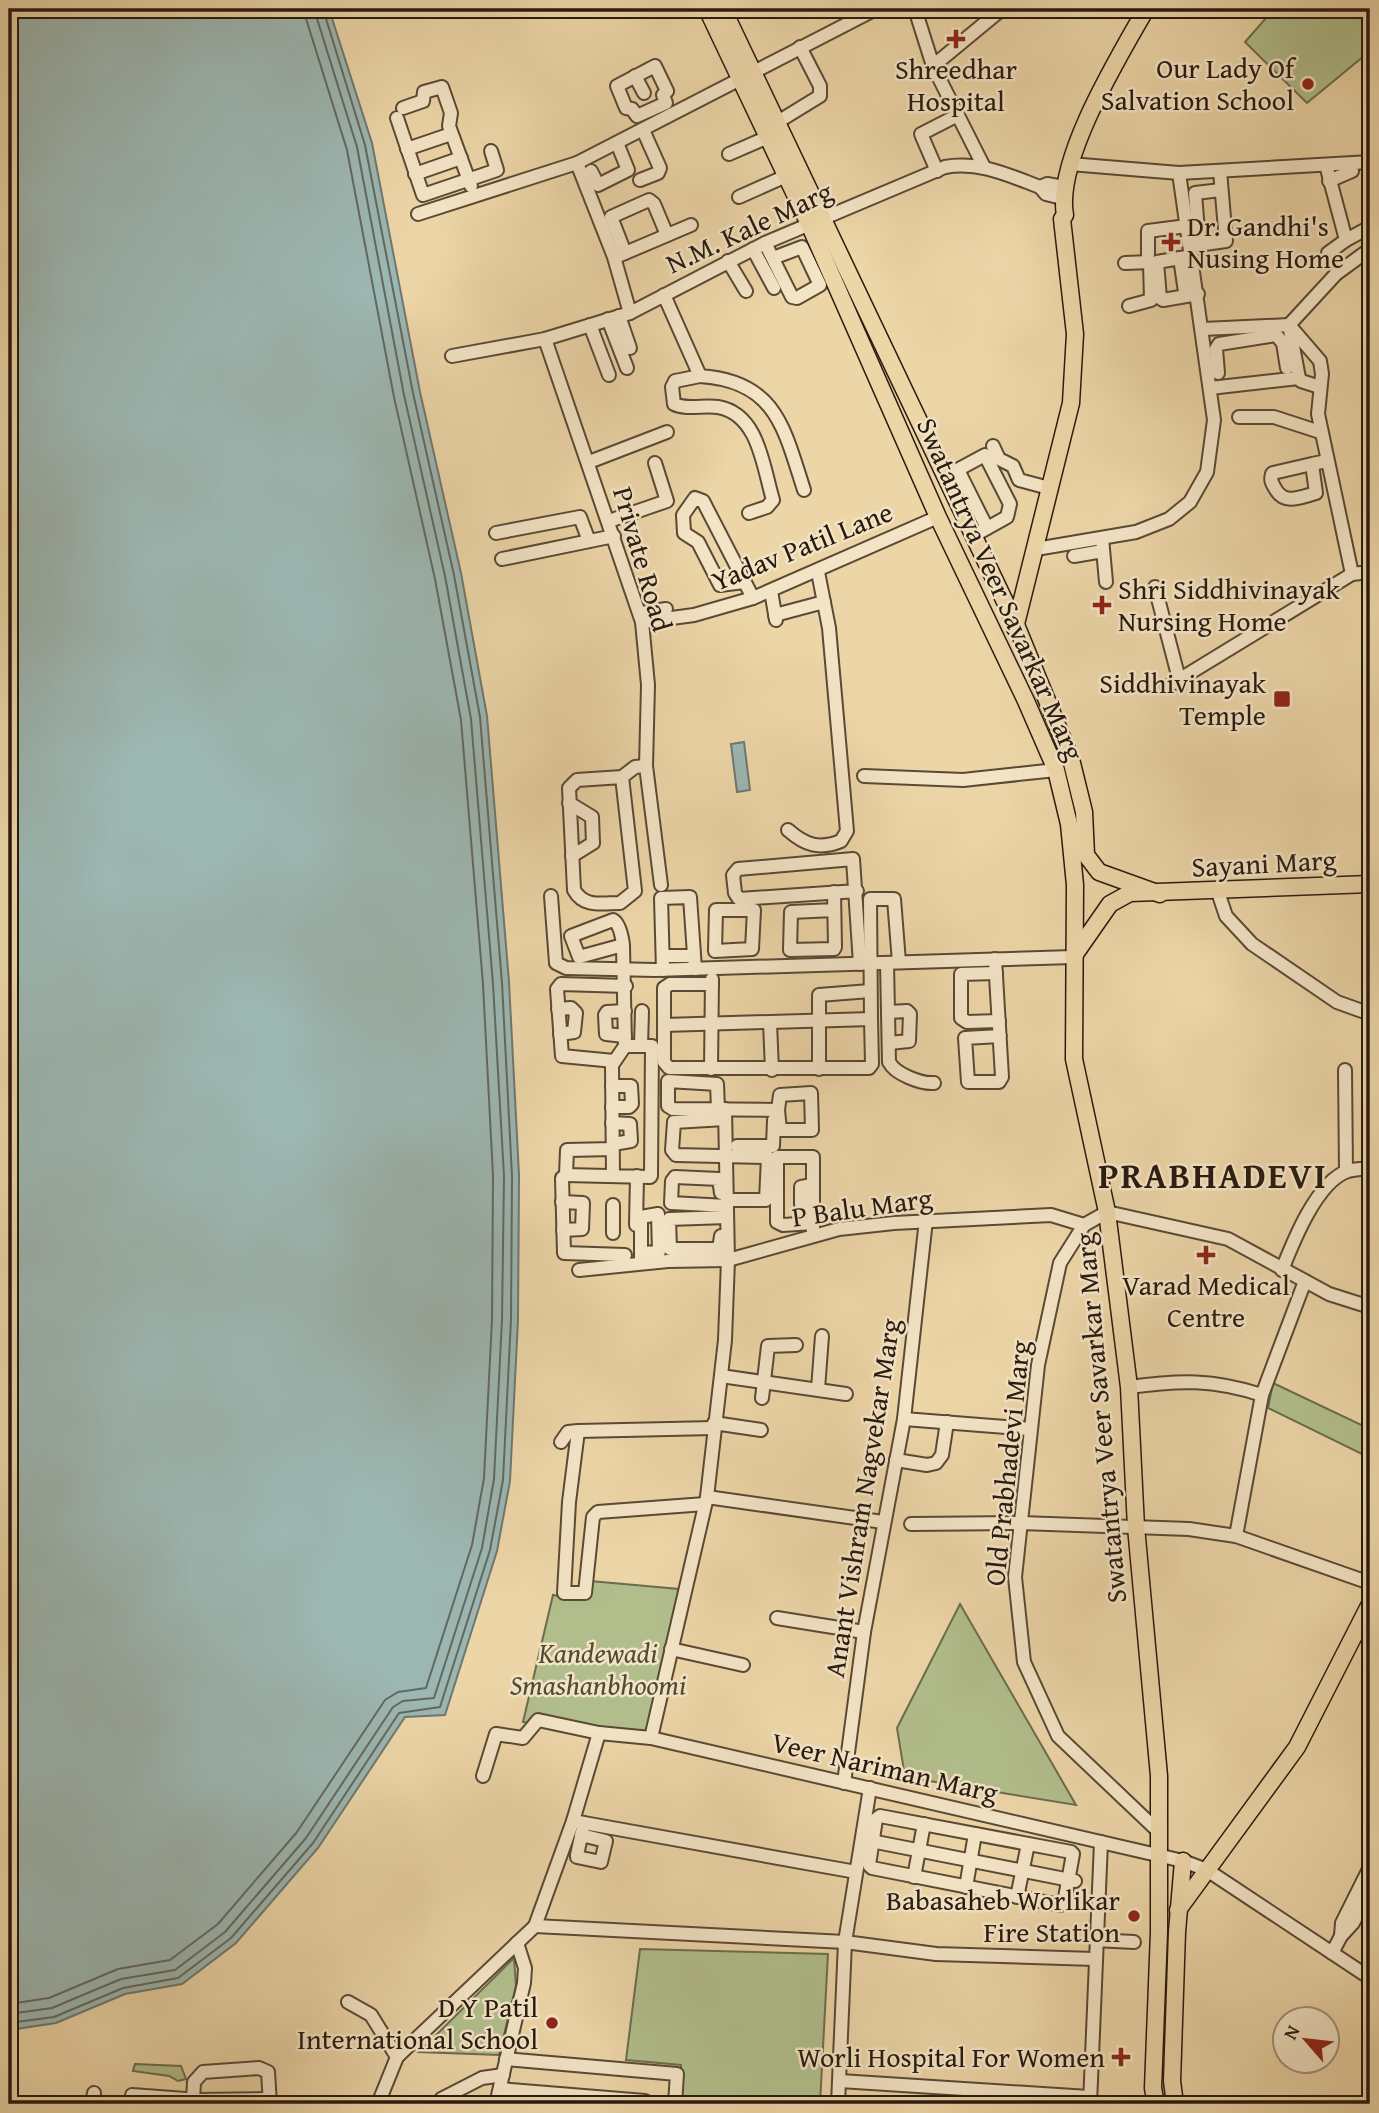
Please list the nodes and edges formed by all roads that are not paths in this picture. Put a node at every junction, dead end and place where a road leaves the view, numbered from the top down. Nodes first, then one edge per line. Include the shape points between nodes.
1 (707, 9) edge
2 (723, 9) edge
3 (876, 9) edge
4 (915, 9) edge
5 (1002, 9) edge
6 (1146, 9) edge
7 (800, 47) junction
8 (933, 66) junction
9 (747, 74) junction
10 (635, 76) junction
11 (644, 93) dead end
12 (652, 109) junction
13 (958, 115) junction
14 (658, 122) junction
15 (643, 130) junction
16 (772, 130) junction
17 (451, 134) junction
18 (620, 142) junction
19 (407, 149) junction
20 (491, 152) dead end
21 (729, 154) dead end
22 (461, 158) junction
23 (1370, 162) edge
24 (578, 163) junction
25 (1070, 164) junction
26 (1326, 165) junction
27 (984, 167) junction
28 (937, 171) junction
29 (1220, 171) junction
30 (1353, 171) dead end
31 (591, 172) dead end
32 (1179, 173) junction
33 (415, 174) junction
34 (786, 176) junction
35 (469, 179) junction
36 (640, 180) junction
37 (1329, 181) junction
38 (1222, 190) junction
39 (1059, 192) junction
40 (646, 194) dead end
41 (475, 196) junction
42 (739, 197) dead end
43 (418, 214) dead end
44 (816, 221) junction
45 (691, 225) dead end
46 (1187, 226) junction
47 (1370, 227) edge
48 (667, 235) junction
49 (1346, 240) junction
50 (759, 246) junction
51 (1370, 249) edge
52 (1191, 251) junction
53 (1328, 253) dead end
54 (620, 255) junction
55 (1147, 256) junction
56 (773, 258) junction
57 (729, 261) junction
58 (817, 261) junction
59 (1154, 269) junction
60 (741, 280) dead end
61 (774, 288) dead end
62 (1191, 293) junction
63 (664, 295) junction
64 (1129, 306) dead end
65 (617, 319) junction
66 (1289, 326) junction
67 (592, 329) junction
68 (1203, 329) junction
69 (1267, 331) junction
70 (1229, 335) junction
71 (545, 339) junction
72 (1288, 342) junction
73 (630, 348) dead end
74 (452, 356) dead end
75 (1214, 367) junction
76 (627, 368) dead end
77 (1292, 370) junction
78 (609, 375) dead end
79 (700, 376) junction
80 (1320, 387) junction
81 (1210, 388) junction
82 (1239, 417) dead end
83 (667, 432) dead end
84 (1320, 432) junction
85 (991, 450) junction
86 (1327, 461) junction
87 (589, 462) junction
88 (655, 463) dead end
89 (1312, 464) dead end
90 (952, 473) junction
91 (1049, 488) junction
92 (804, 490) dead end
93 (749, 513) dead end
94 (938, 517) junction
95 (609, 522) junction
96 (522, 528) junction
97 (980, 532) junction
98 (496, 533) dead end
99 (614, 536) junction
100 (589, 541) junction
101 (1102, 544) junction
102 (1036, 549) junction
103 (528, 554) junction
104 (1074, 556) dead end
105 (502, 559) dead end
106 (818, 572) junction
107 (1370, 572) edge
108 (1352, 574) junction
109 (744, 582) junction
110 (1106, 582) dead end
111 (1155, 587) dead end
112 (771, 591) junction
113 (753, 598) junction
114 (824, 602) junction
115 (640, 608) junction
116 (1017, 627) junction
117 (997, 637) junction
118 (1179, 679) junction
119 (1167, 687) dead end
120 (646, 766) junction
121 (1056, 770) junction
122 (625, 776) junction
123 (864, 776) dead end
124 (569, 803) junction
125 (788, 830) dead end
126 (572, 856) junction
127 (1370, 884) edge
128 (662, 885) dead end
129 (857, 891) junction
130 (834, 892) junction
131 (1218, 892) junction
132 (1160, 894) junction
133 (551, 896) dead end
134 (834, 910) junction
135 (623, 945) dead end
136 (733, 951) junction
137 (1073, 957) junction
138 (694, 962) junction
139 (893, 962) junction
140 (865, 963) junction
141 (660, 965) junction
142 (996, 966) junction
143 (733, 967) junction
144 (712, 968) junction
145 (626, 970) junction
146 (712, 984) junction
147 (626, 986) junction
148 (870, 991) junction
149 (625, 1011) junction
150 (642, 1011) dead end
151 (1362, 1011) dead end
152 (888, 1012) junction
153 (871, 1019) junction
154 (818, 1021) junction
155 (999, 1021) junction
156 (770, 1023) junction
157 (652, 1025) junction
158 (712, 1025) junction
159 (1000, 1036) junction
160 (625, 1041) junction
161 (889, 1043) junction
162 (641, 1046) junction
163 (614, 1061) junction
164 (711, 1069) junction
165 (819, 1069) junction
166 (772, 1070) junction
167 (1345, 1070) dead end
168 (934, 1083) dead end
169 (612, 1086) junction
170 (612, 1107) junction
171 (722, 1114) junction
172 (613, 1146) junction
173 (724, 1151) junction
174 (1370, 1168) edge
175 (1346, 1171) junction
176 (566, 1175) junction
177 (613, 1176) junction
178 (636, 1176) junction
179 (562, 1202) junction
180 (724, 1209) junction
181 (1107, 1212) junction
182 (636, 1217) junction
183 (926, 1220) junction
184 (1084, 1225) junction
185 (813, 1229) junction
186 (563, 1230) junction
187 (613, 1233) dead end
188 (635, 1259) junction
189 (728, 1260) junction
190 (579, 1270) dead end
191 (1282, 1270) junction
192 (1305, 1281) junction
193 (1370, 1307) edge
194 (822, 1336) dead end
195 (796, 1345) dead end
196 (721, 1376) junction
197 (763, 1382) junction
198 (1129, 1387) junction
199 (817, 1390) junction
200 (846, 1394) dead end
201 (1262, 1395) junction
202 (762, 1398) dead end
203 (904, 1419) junction
204 (947, 1422) junction
205 (714, 1425) junction
206 (1030, 1429) junction
207 (761, 1430) dead end
208 (578, 1431) junction
209 (561, 1443) dead end
210 (895, 1462) junction
211 (942, 1470) dead end
212 (706, 1500) junction
213 (883, 1522) junction
214 (1021, 1523) junction
215 (911, 1524) dead end
216 (1136, 1527) junction
217 (1236, 1536) junction
218 (1370, 1583) edge
219 (1370, 1604) edge
220 (777, 1618) dead end
221 (864, 1632) junction
222 (671, 1648) junction
223 (743, 1665) dead end
224 (599, 1733) junction
225 (652, 1738) junction
226 (483, 1776) dead end
227 (844, 1783) junction
228 (870, 1788) junction
229 (924, 1824) junction
230 (579, 1827) junction
231 (1159, 1832) junction
232 (975, 1834) junction
233 (868, 1840) junction
234 (1101, 1842) junction
235 (1028, 1843) junction
236 (919, 1850) junction
237 (1158, 1854) junction
238 (970, 1860) junction
239 (1183, 1861) junction
240 (1370, 1867) edge
241 (1207, 1870) junction
242 (1022, 1871) junction
243 (856, 1872) junction
244 (914, 1877) junction
245 (1072, 1881) junction
246 (966, 1887) junction
247 (1370, 1889) edge
248 (1017, 1897) junction
249 (1178, 1910) junction
250 (535, 1926) junction
251 (1341, 1936) junction
252 (1095, 1940) junction
253 (845, 1942) junction
254 (1134, 1942) dead end
255 (517, 1943) junction
256 (1332, 1952) junction
257 (1094, 1959) junction
258 (1370, 1978) edge
259 (348, 2002) dead end
260 (397, 2057) junction
261 (506, 2059) junction
262 (503, 2076) junction
263 (840, 2081) junction
264 (446, 2084) dead end
265 (499, 2089) junction
266 (132, 2095) dead end
267 (1017, 2098) edge
268 (193, 2100) junction
269 (1089, 2100) edge
270 (270, 2101) edge
271 (440, 2102) edge
272 (378, 2104) edge
273 (496, 2104) edge
274 (645, 2104) edge
275 (675, 2104) edge
276 (838, 2104) edge
277 (1156, 2104) edge
278 (1175, 2104) edge

1 - 9 main road, Swatantrya Veer Savarkar Marg
2 - 9 main road, Swatantrya Veer Savarkar Marg
3 - 7 street
4 - 8 street
5 - 8 street
6 - 25 main road via 1099,93
7 - 9 street
7 - 16 street via 820,86 820,96
8 - 13 street
9 - 14 street
9 - 16 main road, Swatantrya Veer Savarkar Marg
10 - 11 street
10 - 12 street via 617,86 626,108 637,116
10 - 12 street via 657,68 667,91 663,94 666,102
12 - 14 street
13 - 27 street
13 - 28 street via 921,134
14 - 15 street
15 - 18 street
15 - 36 street via 660,168
16 - 21 street
16 - 34 main road, Swatantrya Veer Savarkar Marg
16 - 44 main road, Swatantrya Veer Savarkar Marg
17 - 19 street
17 - 19 street via 451,113 442,87 424,92 423,101 400,113
17 - 22 street
18 - 24 street
18 - 31 street via 628,170 598,185
18 - 36 street
19 - 33 street
20 - 35 street via 498,169
22 - 33 street
22 - 35 street
23 - 26 street
24 - 41 street
24 - 54 street
25 - 32 street
25 - 39 main road via 1070,174
26 - 29 street
26 - 37 street
27 - 28 street, N.M. Kale Marg via 965,163
27 - 39 street, N.M. Kale Marg
28 - 44 street, N.M. Kale Marg
29 - 32 street
29 - 38 street
30 - 37 street
32 - 46 street
33 - 35 street via 424,195
34 - 42 street
34 - 44 main road, Swatantrya Veer Savarkar Marg
35 - 41 street
36 - 40 street
37 - 49 street
38 - 52 street via 1195,193
38 - 52 street via 1226,242
39 - 91 main road via 1058,216 1062,219 1075,334 1071,403
41 - 43 street
44 - 50 street, N.M. Kale Marg
44 - 58 main road, Swatantrya Veer Savarkar Marg
44 - 90 main road, Swatantrya Veer Savarkar Marg
45 - 48 street
46 - 52 street
46 - 55 street via 1148,231
47 - 49 street
48 - 54 street
48 - 54 street via 651,200 625,210 611,219
49 - 53 street
50 - 56 street
50 - 57 street, N.M. Kale Marg
50 - 61 street
51 - 66 street via 1336,274
52 - 55 street
52 - 59 street via 1158,261
52 - 62 street
54 - 65 street
55 - 59 street via 1125,260 1149,260
56 - 58 street via 800,247
56 - 58 street via 795,298 820,285
57 - 60 street
57 - 63 street, N.M. Kale Marg
58 - 94 main road, Swatantrya Veer Savarkar Marg
59 - 62 street via 1162,300
59 - 64 street via 1150,302
62 - 68 street
63 - 65 street, N.M. Kale Marg
63 - 79 street
65 - 67 street, N.M. Kale Marg
65 - 73 street
65 - 76 street
66 - 69 street
66 - 72 street
66 - 80 street via 1320,361
67 - 71 street, N.M. Kale Marg
67 - 78 street
68 - 70 street
68 - 75 street
69 - 70 street
69 - 72 street
70 - 75 street via 1217,345
71 - 74 street, N.M. Kale Marg
71 - 87 street, Private Road
72 - 77 street
75 - 81 street
77 - 80 street via 1301,382
77 - 81 street
79 - 92 street via 720,378 770,404
79 - 93 street via 675,381 674,404 722,408 746,422 755,436 773,500
80 - 84 street
81 - 101 street via 1214,430 1210,455 1190,502 1169,519
82 - 84 street via 1274,417
83 - 87 street
84 - 86 street
85 - 90 street
85 - 91 street via 1000,461 1011,463 1019,480
85 - 97 street via 1011,509 1007,517
86 - 89 street
86 - 108 street
87 - 95 street, Private Road
88 - 95 street via 667,501
90 - 97 main road, Swatantrya Veer Savarkar Marg
91 - 102 main road
94 - 106 street, Yadav Patil Lane
94 - 117 main road, Swatantrya Veer Savarkar Marg
95 - 99 street, Private Road
96 - 98 street
96 - 100 street via 580,517
96 - 103 street
97 - 116 main road, Swatantrya Veer Savarkar Marg
99 - 100 street
99 - 115 street, Private Road
100 - 103 street
101 - 102 street
101 - 104 street
101 - 110 street
102 - 116 main road
103 - 105 street
106 - 112 street, Yadav Patil Lane
106 - 114 street
107 - 108 street
108 - 118 street
109 - 109 street via 703,501 695,498 683,515 684,533 698,542 720,585
109 - 113 street
111 - 118 street
112 - 113 street, Yadav Patil Lane
112 - 114 street via 776,618
113 - 115 street, Yadav Patil Lane
114 - 125 street via 847,831 841,841 818,846 804,844
115 - 120 street, Private Road via 648,685
116 - 117 main road
116 - 132 main road, Swatantrya Veer Savarkar Marg via 1071,758 1084,812 1086,855 1099,872
117 - 121 main road, Swatantrya Veer Savarkar Marg
118 - 119 street
120 - 122 street via 635,767
120 - 128 street, Private Road
121 - 123 street via 963,780
121 - 137 main road, Swatantrya Veer Savarkar Marg via 1069,824 1075,885
122 - 124 street via 577,779 569,788
122 - 126 street via 640,875 635,891 620,903 588,903 578,898
124 - 126 street
124 - 126 street via 592,817 593,843
127 - 131 main road, Sayani Marg
129 - 130 street
129 - 130 street via 852,858 738,869 733,875 740,899
129 - 140 street
130 - 134 street
131 - 132 main road, Sayani Marg
131 - 151 street via 1226,916 1252,944 1337,1002
132 - 137 main road, Sayani Marg via 1130,893 1110,904
133 - 145 street via 556,963 566,968
134 - 134 street via 834,949 790,950 791,912
135 - 145 street
136 - 136 street via 754,948 754,910 715,911 714,950
136 - 143 street
137 - 142 street
137 - 181 main road, Swatantrya Veer Savarkar Marg via 1074,1059
138 - 141 street
138 - 141 street via 690,897 661,898
138 - 144 street
139 - 140 street
139 - 140 street via 893,898 868,902
139 - 142 street
139 - 152 street
140 - 143 street
140 - 148 street
141 - 145 street
142 - 155 street
142 - 155 street via 961,974 961,1018 967,1022
143 - 144 street
144 - 146 street
145 - 147 street
146 - 157 street via 665,986
146 - 158 street
147 - 149 street
147 - 163 street via 561,984 557,989 560,1054
148 - 153 street
148 - 154 street via 821,993
149 - 160 street
149 - 160 street via 604,1015 606,1034
150 - 157 street
152 - 161 street
152 - 161 street via 910,1014 909,1041
153 - 154 street
153 - 165 street via 871,1067
154 - 156 street
154 - 165 street
155 - 159 street
156 - 158 street
156 - 166 street
157 - 158 street
157 - 162 street
157 - 164 street via 666,1066
158 - 164 street
159 - 159 street via 965,1038 968,1082 1000,1081
160 - 162 street
160 - 163 street
161 - 168 street via 892,1068 921,1083
162 - 178 street via 654,1049 653,1172 650,1177
163 - 169 street
164 - 166 street
165 - 166 street
167 - 175 street
169 - 170 street
169 - 170 street via 631,1086 632,1096 630,1107
170 - 172 street
171 - 173 street
171 - 173 street via 674,1122 672,1150 676,1155
171 - 173 street via 776,1110 773,1146
172 - 176 street via 567,1150
172 - 177 street
173 - 180 street
173 - 180 street via 766,1156 770,1162 766,1200
174 - 175 street
175 - 191 street via 1300,1224
176 - 177 street
176 - 179 street via 562,1178
177 - 178 street
178 - 182 street
179 - 186 street
179 - 186 street via 582,1202 584,1215 583,1228
180 - 180 street via 669,1217 669,1248 720,1248
180 - 189 street
181 - 184 street
181 - 191 street via 1228,1239
181 - 198 main road, Swatantrya Veer Savarkar Marg
182 - 187 street via 613,1212
182 - 188 street
183 - 184 street, P Balu Marg via 1051,1215
183 - 185 street, P Balu Marg
183 - 203 street, Anant Vishram Nagvekar Marg
184 - 206 street, Old Prabhadevi Marg via 1060,1263 1038,1365
185 - 185 street via 812,1156 776,1158 777,1222
185 - 189 street, P Balu Marg
186 - 188 street via 566,1254
188 - 189 street, P Balu Marg
188 - 190 street, P Balu Marg
189 - 196 street
191 - 192 street
192 - 193 street
192 - 201 street
194 - 199 street
195 - 197 street via 768,1346
196 - 197 street
196 - 205 street
197 - 199 street
197 - 202 street
198 - 201 street via 1197,1380
198 - 216 main road, Swatantrya Veer Savarkar Marg
199 - 200 street
201 - 217 street
203 - 204 street
203 - 210 street, Anant Vishram Nagvekar Marg
204 - 206 street
204 - 210 street via 942,1455 936,1463
205 - 207 street
205 - 208 street
205 - 212 street
206 - 214 street, Old Prabhadevi Marg
208 - 209 street via 568,1432
208 - 212 street via 564,1593 585,1593 593,1517 598,1512
210 - 211 street
210 - 213 street, Anant Vishram Nagvekar Marg
212 - 213 street
212 - 222 street
213 - 221 street, Anant Vishram Nagvekar Marg
214 - 215 street
214 - 216 street
214 - 231 street, Old Prabhadevi Marg via 1015,1577 1024,1662 1058,1737
216 - 217 street
216 - 231 main road, Swatantrya Veer Savarkar Marg via 1159,1776
217 - 218 street
219 - 241 main road via 1297,1747
220 - 221 street
221 - 227 street, Anant Vishram Nagvekar Marg
222 - 223 street
222 - 225 street
224 - 225 street, Veer Nariman Marg
224 - 226 street, Veer Nariman Marg via 538,1720 523,1738 496,1734
224 - 230 street
225 - 227 street, Veer Nariman Marg
227 - 228 street, Veer Nariman Marg
228 - 233 street
228 - 234 street, Veer Nariman Marg
229 - 232 street
229 - 233 street via 878,1816
229 - 236 street
230 - 243 street
230 - 250 street
231 - 237 main road, Swatantrya Veer Savarkar Marg
232 - 235 street
232 - 238 street
233 - 236 street
233 - 243 street
233 - 244 street via 869,1867
234 - 237 street, Veer Nariman Marg
234 - 252 street
235 - 242 street
235 - 245 street via 1073,1853
236 - 238 street
236 - 244 street
237 - 239 street, Veer Nariman Marg
237 - 277 main road, Swatantrya Veer Savarkar Marg
238 - 242 street
238 - 246 street
239 - 241 street, Veer Nariman Marg
239 - 249 main road
240 - 251 street via 1342,1923
241 - 249 main road
241 - 256 street, Veer Nariman Marg
242 - 245 street
242 - 248 street
243 - 253 street
244 - 246 street
245 - 248 street via 1060,1905
246 - 248 street
247 - 251 street
249 - 278 main road
250 - 253 street
250 - 255 street
251 - 256 street
252 - 254 street
252 - 257 street
253 - 257 street via 936,1954
253 - 263 street
255 - 260 street
255 - 261 street via 525,1968 524,1983
256 - 258 street, Veer Nariman Marg
257 - 269 street
259 - 260 street via 371,2015
260 - 272 street
261 - 262 street
261 - 275 street via 677,2074
262 - 265 street
262 - 271 street via 482,2078
263 - 267 street
263 - 276 street
264 - 271 street
265 - 273 street
265 - 274 street
266 - 268 street
267 - 269 street
268 - 270 street
268 - 270 street via 194,2082 203,2072 259,2068 268,2072

